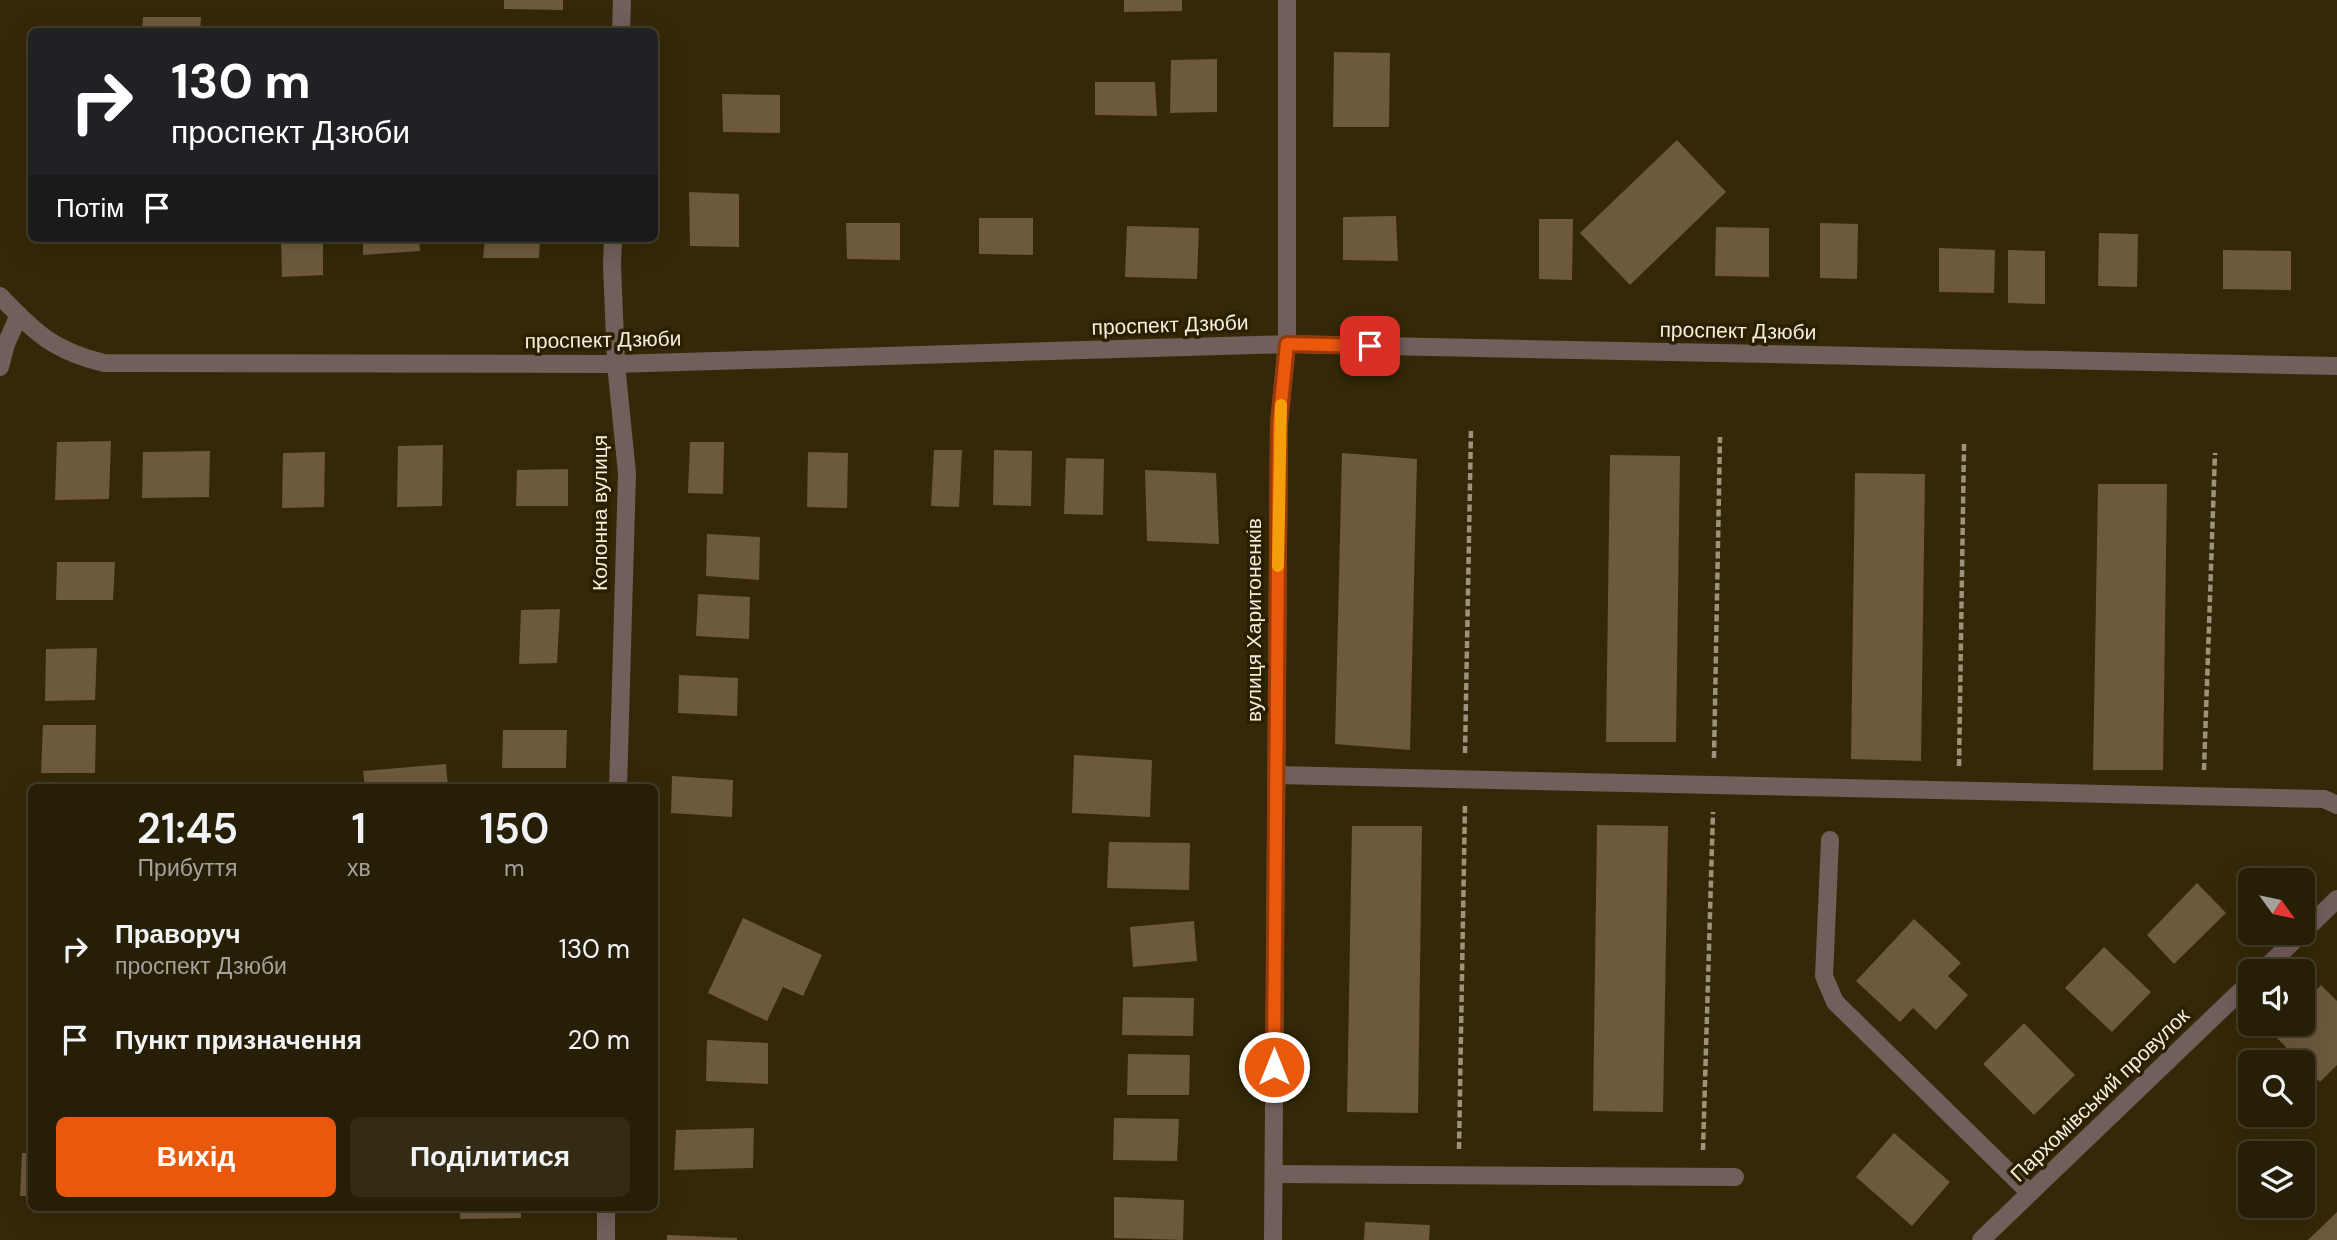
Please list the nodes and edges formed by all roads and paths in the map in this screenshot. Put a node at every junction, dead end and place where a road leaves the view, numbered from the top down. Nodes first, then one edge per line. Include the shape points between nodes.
1 (622, 0) edge
2 (1287, 0) edge
3 (621, 28) edge
4 (613, 242) edge
5 (0, 296) edge
6 (19, 315) junction
7 (1287, 344) junction
8 (617, 364) junction
9 (2337, 366) edge
10 (0, 367) edge
11 (1720, 437) dead end
12 (1964, 444) dead end
13 (2215, 453) dead end
14 (1276, 775) junction
15 (618, 784) edge
16 (1713, 785) junction
17 (1958, 791) junction
18 (2204, 797) junction
19 (2337, 805) edge
20 (1830, 840) dead end
21 (2337, 899) edge
22 (2315, 920) edge
23 (2289, 945) edge
24 (2275, 959) edge
25 (2238, 994) edge
26 (1273, 1174) junction
27 (1703, 1177) junction
28 (1735, 1177) dead end
29 (2030, 1193) junction
30 (606, 1211) edge
31 (606, 1240) edge
32 (1273, 1240) edge
33 (1981, 1240) edge

1 - 3 street
2 - 7 street, вулиця Харитоненків
4 - 8 street, Колонна вулиця
5 - 6 street, проспект Дзюби
6 - 8 street, проспект Дзюби via 42,338 75,356 104,363
6 - 10 street
7 - 8 street, проспект Дзюби
7 - 9 street, проспект Дзюби
7 - 14 street, вулиця Харитоненків via 1279,423
8 - 15 street, Колонна вулиця via 627,473
11 - 16 path
12 - 17 path
13 - 18 path
14 - 16 street
14 - 26 street, вулиця Харитоненків
16 - 17 street
16 - 27 path
17 - 18 street
18 - 19 street via 2324,799
20 - 29 street via 1824,976 1835,1002
21 - 22 street
23 - 24 street
25 - 29 street, Пархомівський провулок
26 - 27 street
26 - 32 street, вулиця Харитоненків
27 - 28 street
29 - 33 street, Пархомівський провулок
30 - 31 street

